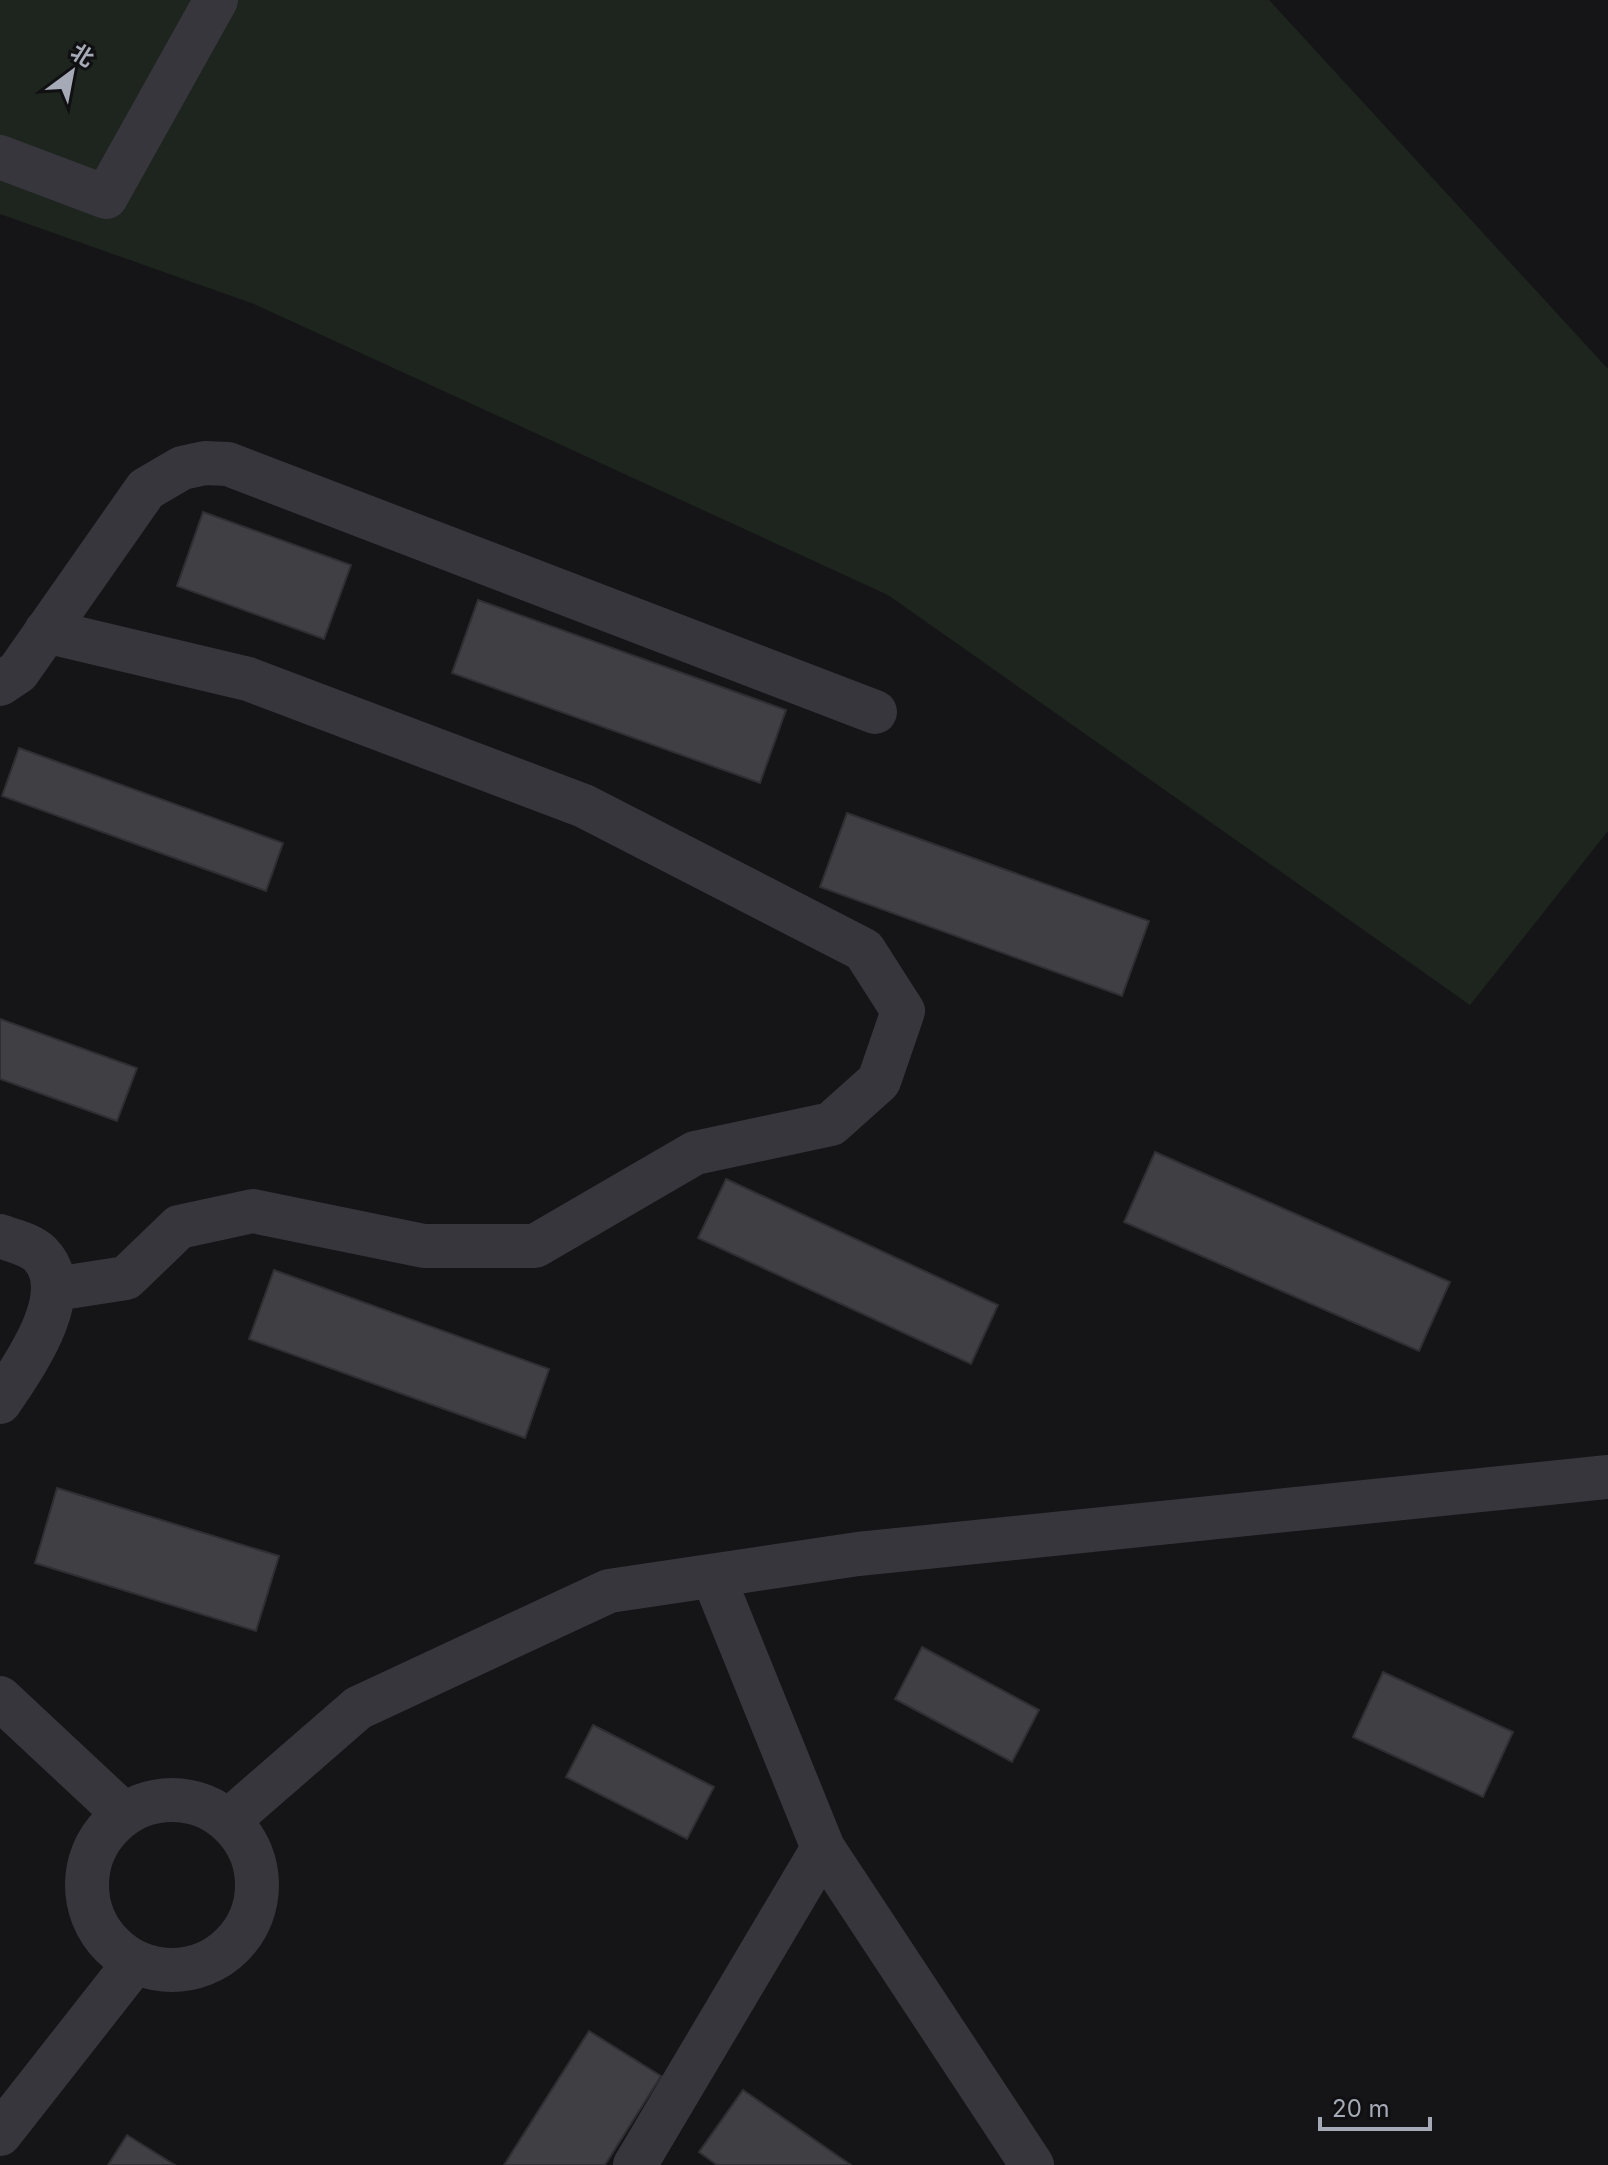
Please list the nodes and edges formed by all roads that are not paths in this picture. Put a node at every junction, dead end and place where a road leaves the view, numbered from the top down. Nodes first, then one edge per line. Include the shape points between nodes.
1 (216, 0) edge
2 (0, 157) edge
3 (46, 631) junction
4 (0, 684) edge
5 (875, 712) dead end
6 (0, 1236) edge
7 (55, 1289) junction
8 (0, 1402) edge
9 (1608, 1477) edge
10 (713, 1576) junction
11 (0, 1698) edge
12 (124, 1814) junction
13 (228, 1821) junction
14 (823, 1848) junction
15 (135, 1962) junction
16 (0, 2134) edge
17 (635, 2165) edge
18 (1032, 2165) edge

1 - 2 street via 106,197
3 - 4 street via 18,672
3 - 5 street via 146,489 182,468 228,464
3 - 7 street via 248,679 584,806 864,950 903,1011 879,1081 831,1124 695,1153 535,1246 424,1246 253,1211 179,1227 126,1278
6 - 7 street via 39,1253
7 - 8 street via 28,1356
9 - 10 street via 858,1554
10 - 13 street via 609,1591 358,1708
10 - 14 street
11 - 12 street
12 - 13 street via 166,1800 199,1805
12 - 15 street via 95,1848 87,1891 101,1933
13 - 15 street via 254,1857 257,1879 253,1912 237,1941 220,1956 189,1968 156,1969
14 - 17 street
14 - 18 street
15 - 16 street

